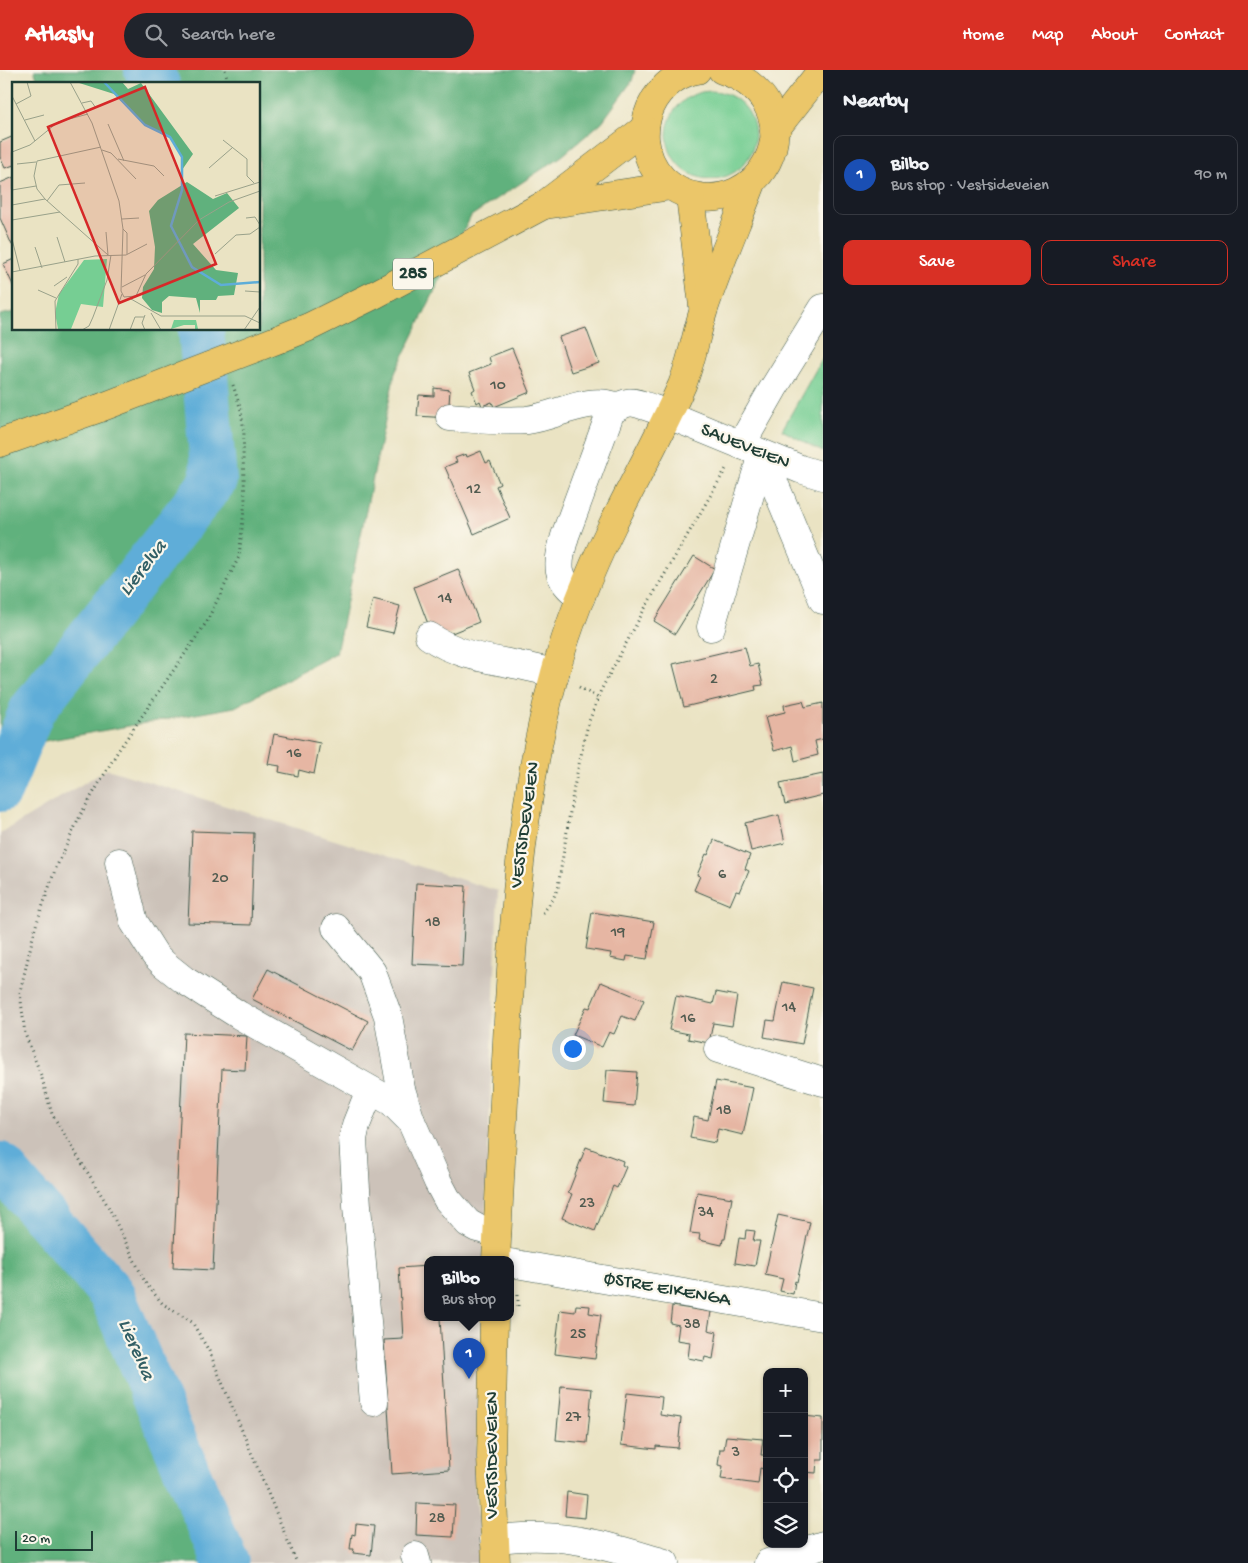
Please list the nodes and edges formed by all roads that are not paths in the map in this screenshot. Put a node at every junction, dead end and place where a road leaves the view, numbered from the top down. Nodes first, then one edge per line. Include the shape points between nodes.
1 (698, 70) edge
2 (822, 70) edge
3 (741, 72) edge
4 (666, 78) edge
5 (644, 129) junction
6 (774, 131) junction
7 (752, 183) junction
8 (680, 191) junction
9 (544, 205) junction
10 (823, 308) edge
11 (704, 311) junction
12 (618, 407) junction
13 (668, 416) junction
14 (450, 417) dead end
15 (0, 443) edge
16 (752, 450) junction
17 (823, 476) edge
18 (581, 597) junction
19 (823, 600) edge
20 (711, 627) dead end
21 (429, 636) dead end
22 (555, 674) junction
23 (120, 862) dead end
24 (336, 928) dead end
25 (718, 1049) dead end
26 (823, 1082) edge
27 (370, 1090) junction
28 (411, 1121) junction
29 (497, 1233) junction
30 (505, 1256) edge
31 (514, 1264) edge
32 (823, 1317) edge
33 (505, 1321) edge
34 (374, 1402) dead end
35 (823, 1545) edge
36 (495, 1551) edge
37 (665, 1563) edge
38 (768, 1563) edge

1 - 4 main road
2 - 6 main road, 285
3 - 6 main road, 285 via 765,100 772,115
4 - 5 main road via 651,106
5 - 8 main road via 650,161 659,174
5 - 9 main road, 285
6 - 7 main road, 285 via 770,156
7 - 8 main road, 285 via 723,197 706,198
7 - 11 main road, VESTSIDEVEIEN
8 - 9 main road, 285
8 - 11 main road, VESTSIDEVEIEN
9 - 15 main road, 285, bridge via 309,327
10 - 16 street via 773,389
11 - 13 main road, VESTSIDEVEIEN via 683,382
12 - 13 street via 631,402
12 - 14 street via 606,402 592,403 528,420
12 - 18 street via 611,411 559,557 560,576 568,588
13 - 16 street, SAUEVEIEN
13 - 18 main road, VESTSIDEVEIEN via 611,527
16 - 17 street, SAUEVEIEN
16 - 19 street
16 - 20 street
18 - 22 main road, VESTSIDEVEIEN
21 - 22 street via 457,651
22 - 29 main road, VESTSIDEVEIEN via 531,778 518,880
23 - 27 street via 134,922 164,964 239,1015
24 - 28 street via 372,972 388,1016 401,1089
25 - 26 street
27 - 28 street via 392,1102
27 - 34 street via 353,1139
28 - 29 street via 447,1199 468,1223
29 - 30 main road, VESTSIDEVEIEN
31 - 32 street, ØSTRE EIKENGA
33 - 36 main road, VESTSIDEVEIEN via 491,1457
35 - 38 street
36 - 37 street via 544,1537 590,1543

